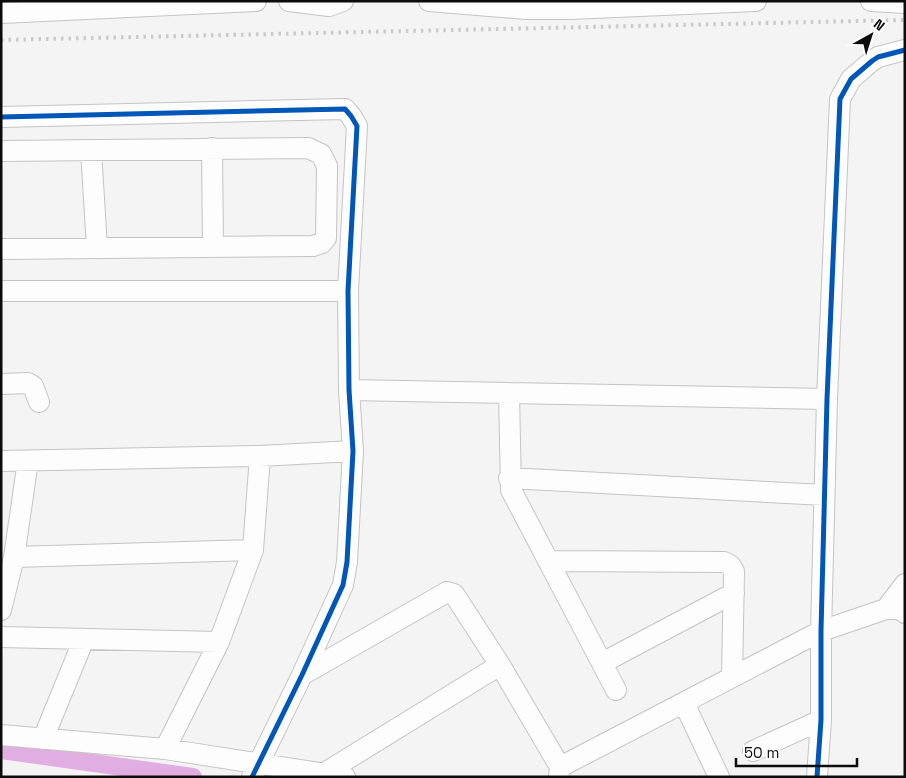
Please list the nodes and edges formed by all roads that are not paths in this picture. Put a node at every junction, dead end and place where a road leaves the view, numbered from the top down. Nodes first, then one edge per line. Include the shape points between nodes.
1 (256, 1) edge
2 (289, 1) edge
3 (343, 1) edge
4 (429, 1) edge
5 (756, 1) edge
6 (871, 1) edge
7 (905, 3) edge
8 (126, 4) edge
9 (1, 13) edge
10 (905, 50) edge
11 (1, 117) edge
12 (212, 148) junction
13 (91, 150) junction
14 (1, 151) edge
15 (213, 247) junction
16 (97, 248) junction
17 (1, 249) edge
18 (1, 291) edge
19 (348, 291) junction
20 (1, 384) edge
21 (350, 390) junction
22 (509, 393) junction
23 (827, 399) junction
24 (39, 402) dead end
25 (353, 451) junction
26 (260, 456) junction
27 (1, 461) edge
28 (28, 461) junction
29 (509, 478) junction
30 (824, 496) junction
31 (253, 550) junction
32 (14, 557) junction
33 (548, 561) junction
34 (905, 584) edge
35 (734, 593) junction
36 (1, 610) edge
37 (896, 611) edge
38 (820, 631) junction
39 (1, 636) edge
40 (84, 638) junction
41 (219, 642) junction
42 (602, 664) junction
43 (500, 665) junction
44 (302, 675) junction
45 (732, 677) junction
46 (616, 690) dead end
47 (684, 703) junction
48 (821, 720) junction
49 (1, 735) edge
50 (43, 739) junction
51 (165, 749) junction
52 (753, 751) dead end
53 (255, 771) edge
54 (560, 772) edge
55 (323, 774) junction
56 (715, 775) edge
57 (345, 777) edge
58 (817, 777) edge

1 - 8 street
2 - 3 street via 329,6
4 - 5 street via 570,9
6 - 7 street
8 - 9 street
10 - 23 street via 872,61 851,79 840,99
11 - 19 street via 345,109 357,126
12 - 13 street
12 - 15 street
12 - 15 street via 308,148 321,154 327,166 326,238 322,243 313,246
13 - 14 street
13 - 16 street
15 - 16 street
16 - 17 street
18 - 19 street
19 - 21 street
20 - 24 street via 28,383 33,386
21 - 22 street
21 - 25 street
22 - 23 street
22 - 29 street
23 - 30 street
25 - 26 street
25 - 44 street via 349,541 343,585
26 - 28 street
26 - 31 street
27 - 28 street
28 - 32 street
29 - 30 street
29 - 33 street via 511,490
30 - 38 street
31 - 32 street
31 - 41 street
32 - 36 street
33 - 35 street via 724,562 734,571
33 - 42 street
34 - 37 street
35 - 42 street
35 - 45 street
37 - 38 street
38 - 45 street
38 - 48 street
39 - 40 street
40 - 41 street
40 - 50 street
41 - 51 street
42 - 46 street
43 - 44 street via 454,594 448,592
43 - 54 street
43 - 55 street
44 - 53 street
45 - 47 street
47 - 54 street
47 - 56 street
48 - 52 street
48 - 58 street
49 - 50 street
50 - 51 street
51 - 53 street
53 - 55 street
55 - 57 street

